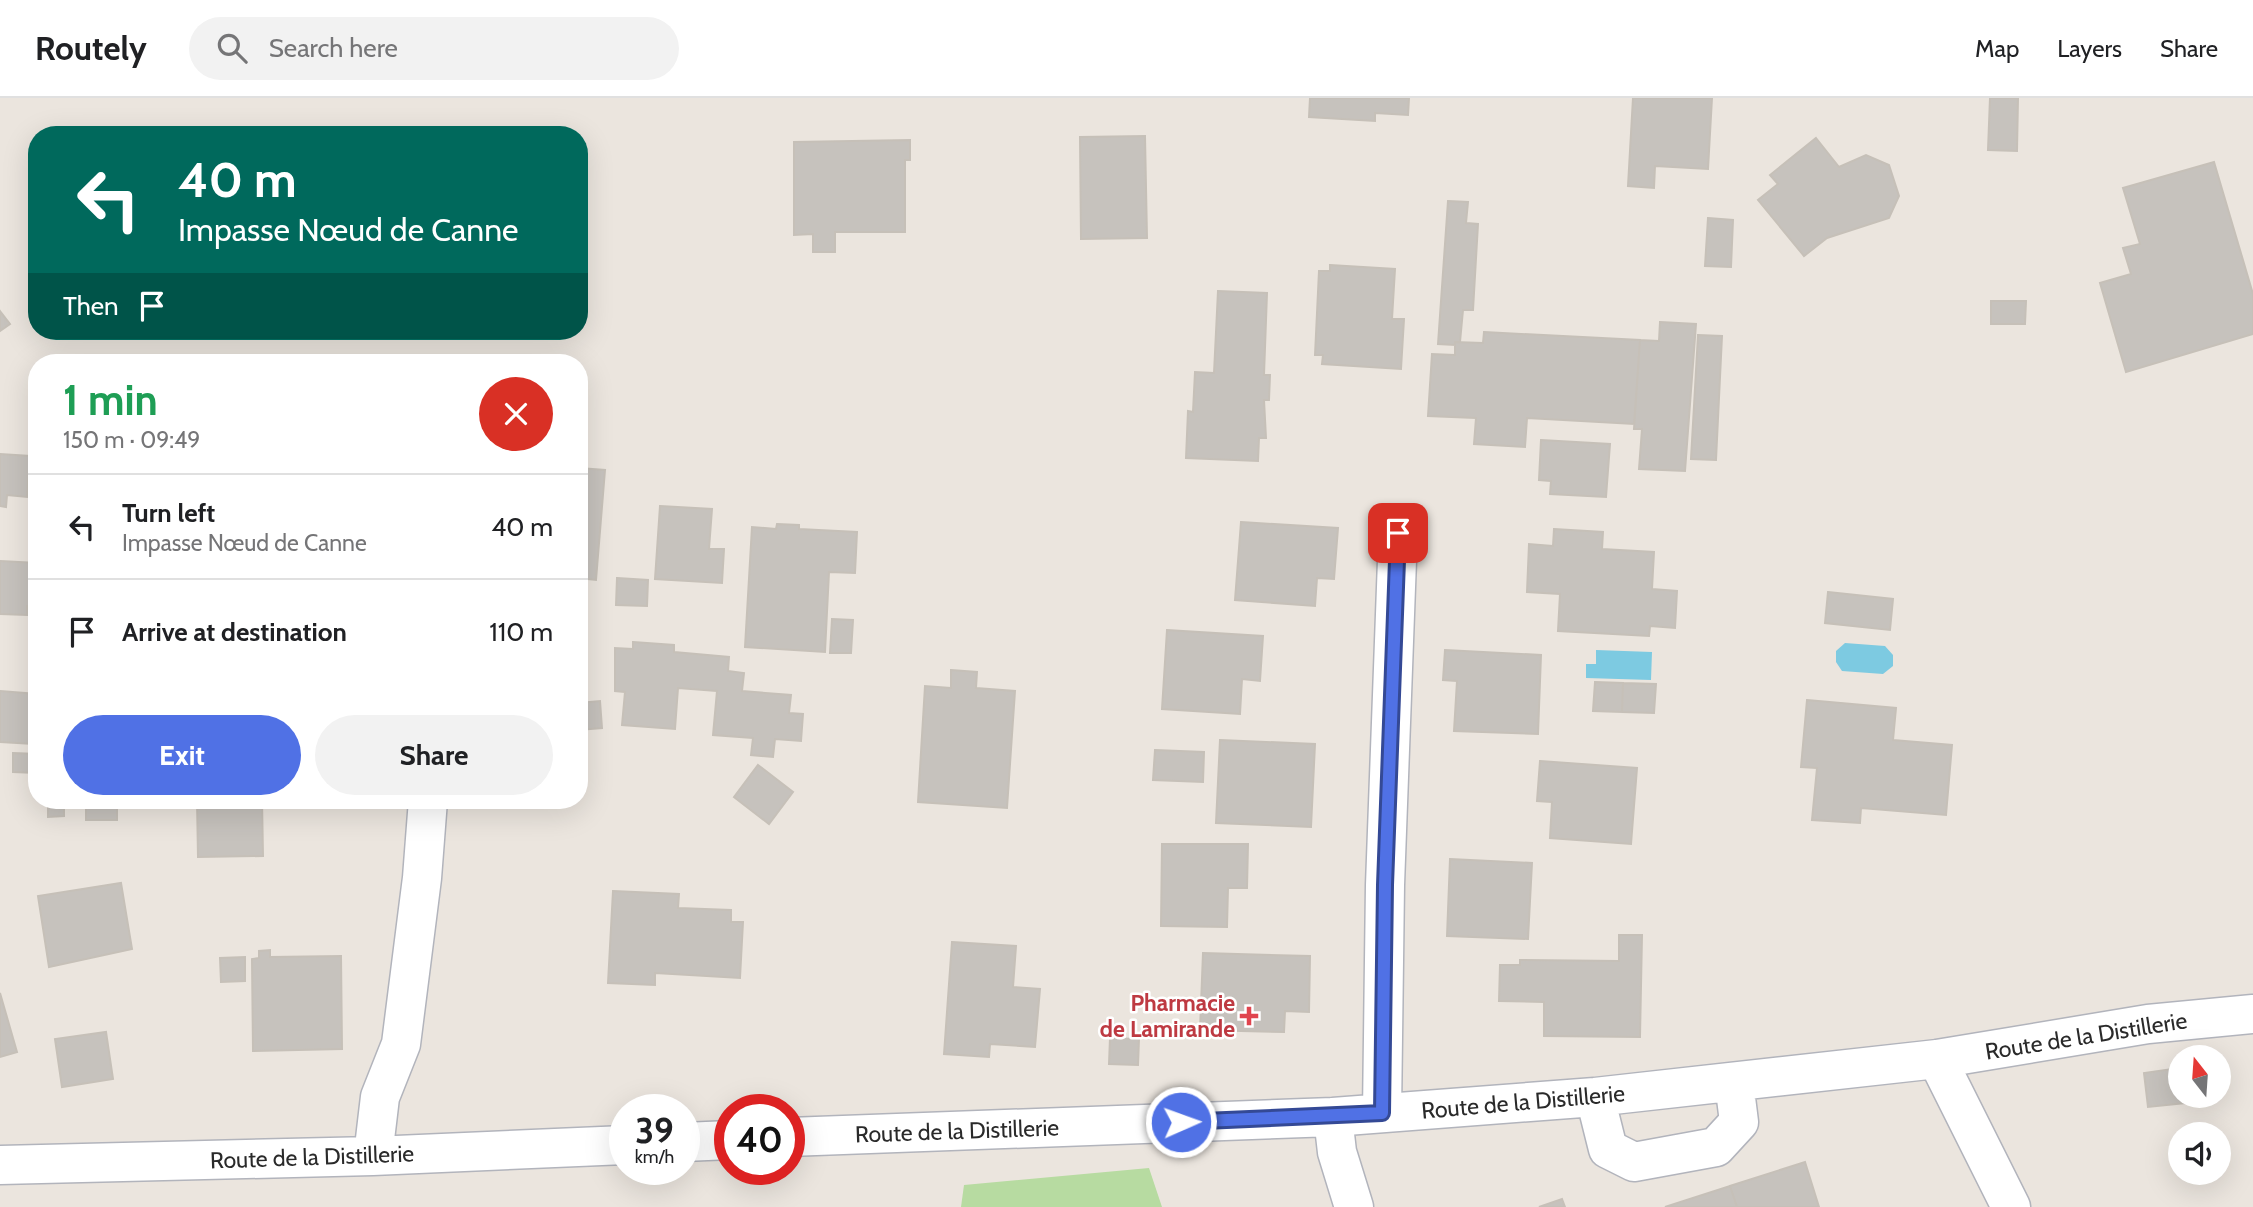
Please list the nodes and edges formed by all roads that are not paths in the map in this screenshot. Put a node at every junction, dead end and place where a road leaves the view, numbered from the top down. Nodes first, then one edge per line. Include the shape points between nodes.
1 (1398, 533) dead end
2 (427, 809) edge
3 (2253, 1014) edge
4 (1937, 1059) junction
5 (1734, 1082) junction
6 (1595, 1097) junction
7 (1382, 1113) junction
8 (1333, 1117) junction
9 (805, 1136) edge
10 (609, 1146) edge
11 (373, 1156) junction
12 (0, 1165) edge
13 (1353, 1207) edge
14 (2011, 1207) edge

1 - 7 street
2 - 11 street via 401,1044 380,1097
3 - 4 street, Route de la Distillerie via 2148,1024
4 - 5 street, Route de la Distillerie
4 - 14 street
5 - 6 street, Route de la Distillerie
5 - 6 street via 1739,1122 1716,1147 1634,1162 1608,1149
6 - 7 street, Route de la Distillerie
7 - 8 street, Route de la Distillerie
8 - 9 street, Route de la Distillerie
8 - 13 street via 1337,1152
10 - 11 street, Route de la Distillerie
11 - 12 street, Route de la Distillerie

